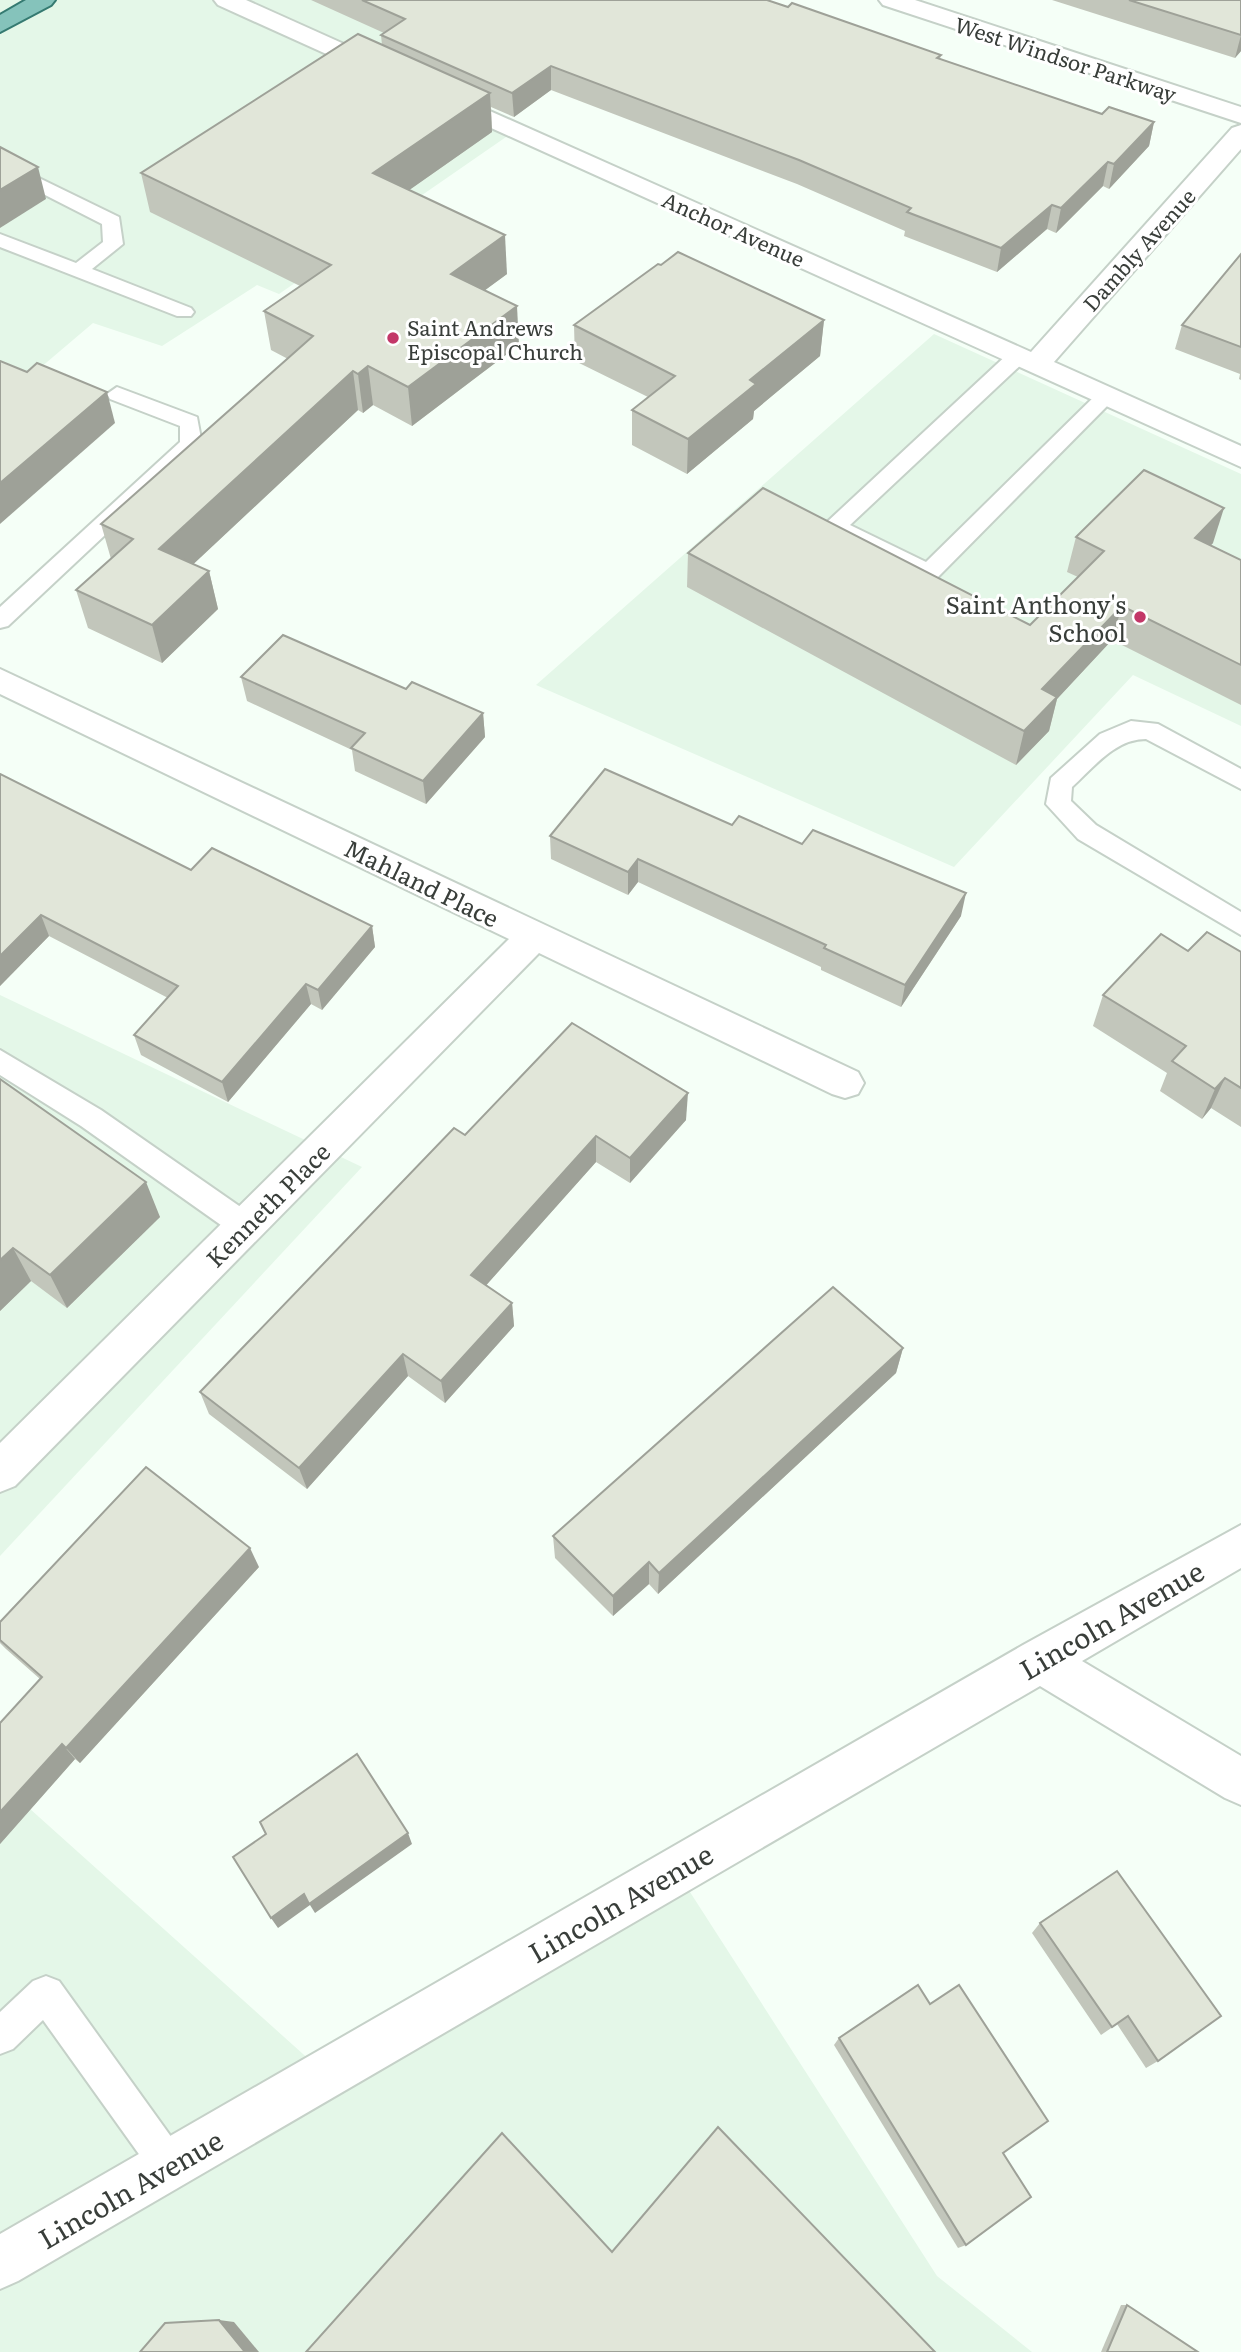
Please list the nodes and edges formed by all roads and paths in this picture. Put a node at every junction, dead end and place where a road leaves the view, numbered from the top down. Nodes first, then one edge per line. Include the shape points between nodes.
1 (43, 0) edge
2 (226, 0) edge
3 (891, 0) edge
4 (0, 25) edge
5 (1241, 115) edge
6 (1241, 133) edge
7 (0, 165) edge
8 (0, 240) edge
9 (77, 271) junction
10 (184, 312) dead end
11 (1027, 360) junction
12 (117, 394) dead end
13 (1107, 396) junction
14 (1241, 457) edge
15 (0, 620) edge
16 (0, 680) edge
17 (1241, 780) edge
18 (1241, 925) edge
19 (534, 936) junction
20 (0, 1061) edge
21 (845, 1083) dead end
22 (244, 1226) junction
23 (0, 1472) edge
24 (1241, 1545) edge
25 (1039, 1660) junction
26 (1241, 1782) edge
27 (0, 2036) edge
28 (169, 2165) junction
29 (0, 2263) edge

1 - 4 main road
2 - 11 street, Anchor Avenue
3 - 5 street, West Windsor Parkway
6 - 11 street, Dambly Avenue
7 - 9 lane via 112,221 113,244
8 - 9 lane
9 - 10 lane
11 - 13 street, Anchor Avenue
11 - 13 lane via 835,527 929,573
12 - 15 lane via 190,422 191,443
13 - 14 street, Anchor Avenue
16 - 19 street, Mahland Place
17 - 18 lane via 1150,730 1131,730 1108,740 1060,784 1058,804 1087,832
19 - 21 street, Mahland Place
19 - 22 street, Kenneth Place
20 - 22 lane via 91,1118
22 - 23 street, Kenneth Place
24 - 25 street, Lincoln Avenue
25 - 26 street
25 - 28 street, Lincoln Avenue
27 - 28 lane via 46,1994
28 - 29 street, Lincoln Avenue

